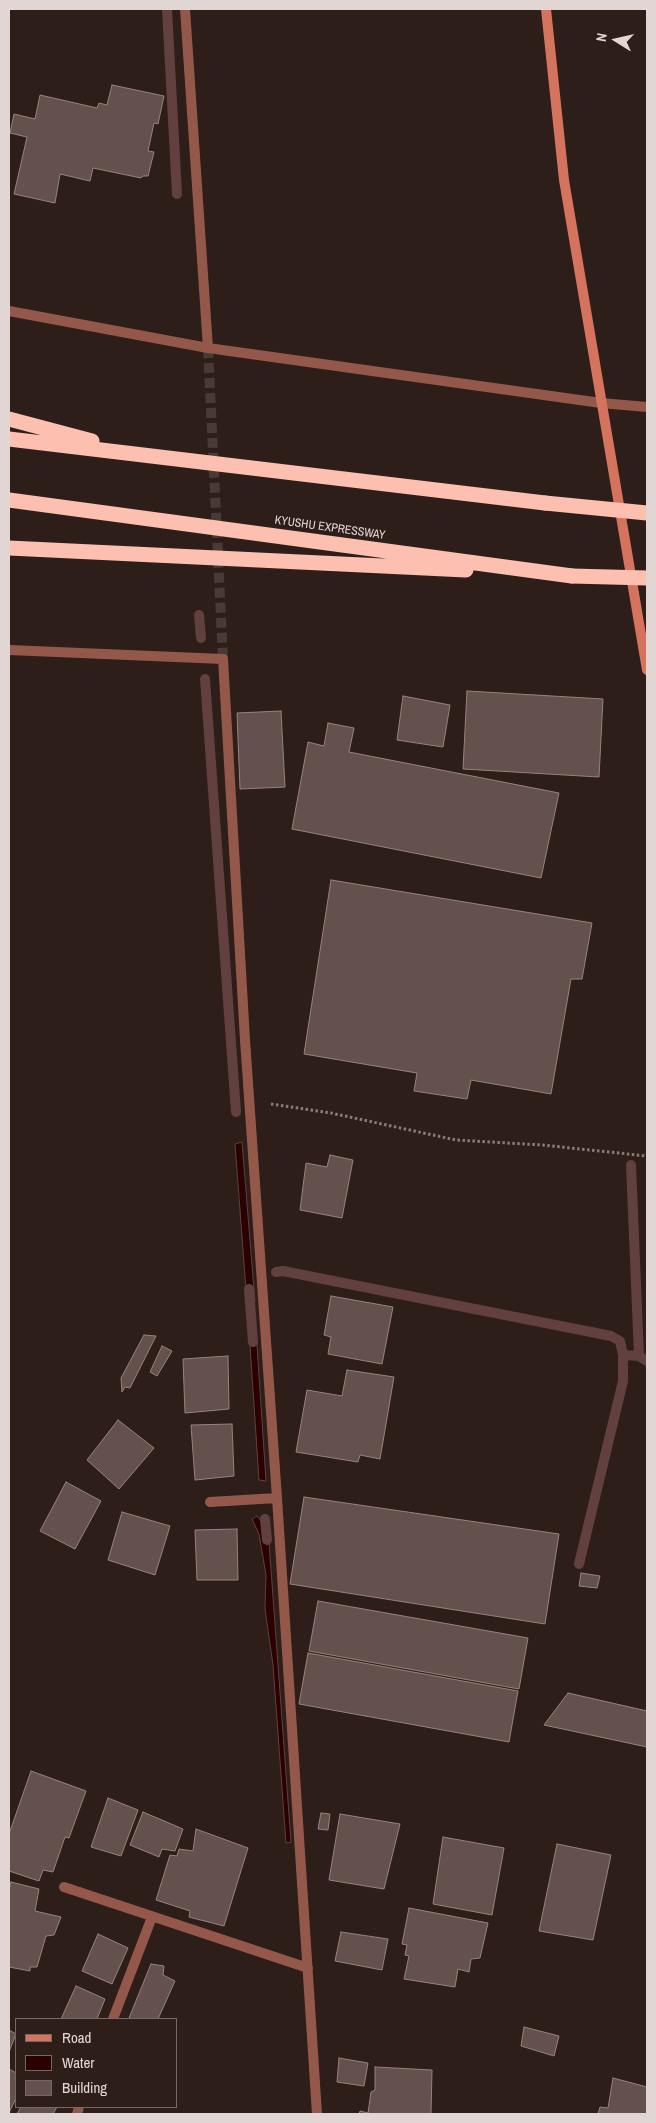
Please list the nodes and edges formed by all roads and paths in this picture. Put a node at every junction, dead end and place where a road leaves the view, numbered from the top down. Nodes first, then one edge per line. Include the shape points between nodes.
1 (185, 9) edge
2 (546, 9) edge
3 (9, 311) edge
4 (208, 348) junction
5 (601, 402) junction
6 (647, 406) edge
7 (9, 419) edge
8 (9, 439) edge
9 (144, 455) junction
10 (9, 500) edge
11 (647, 513) edge
12 (9, 548) edge
13 (572, 576) junction
14 (647, 578) edge
15 (9, 650) edge
16 (647, 670) edge
17 (251, 1100) junction
18 (647, 1156) edge
19 (277, 1498) junction
20 (210, 1502) dead end
21 (64, 1887) dead end
22 (152, 1917) junction
23 (308, 1968) junction
24 (113, 2018) edge
25 (317, 2114) edge

1 - 4 street
2 - 5 street via 564,180
3 - 4 street
4 - 5 street
5 - 6 street
5 - 16 street
7 - 9 highway
8 - 9 highway
9 - 11 highway, bridge
10 - 13 highway, KYUSHU EXPRESSWAY
12 - 13 highway
13 - 14 highway, KYUSHU EXPRESSWAY, bridge
15 - 17 street via 223,660 244,1030
17 - 18 path via 331,1113 456,1140
17 - 19 street
19 - 20 street
19 - 23 street
21 - 22 street
22 - 23 street
22 - 24 street
23 - 25 street

